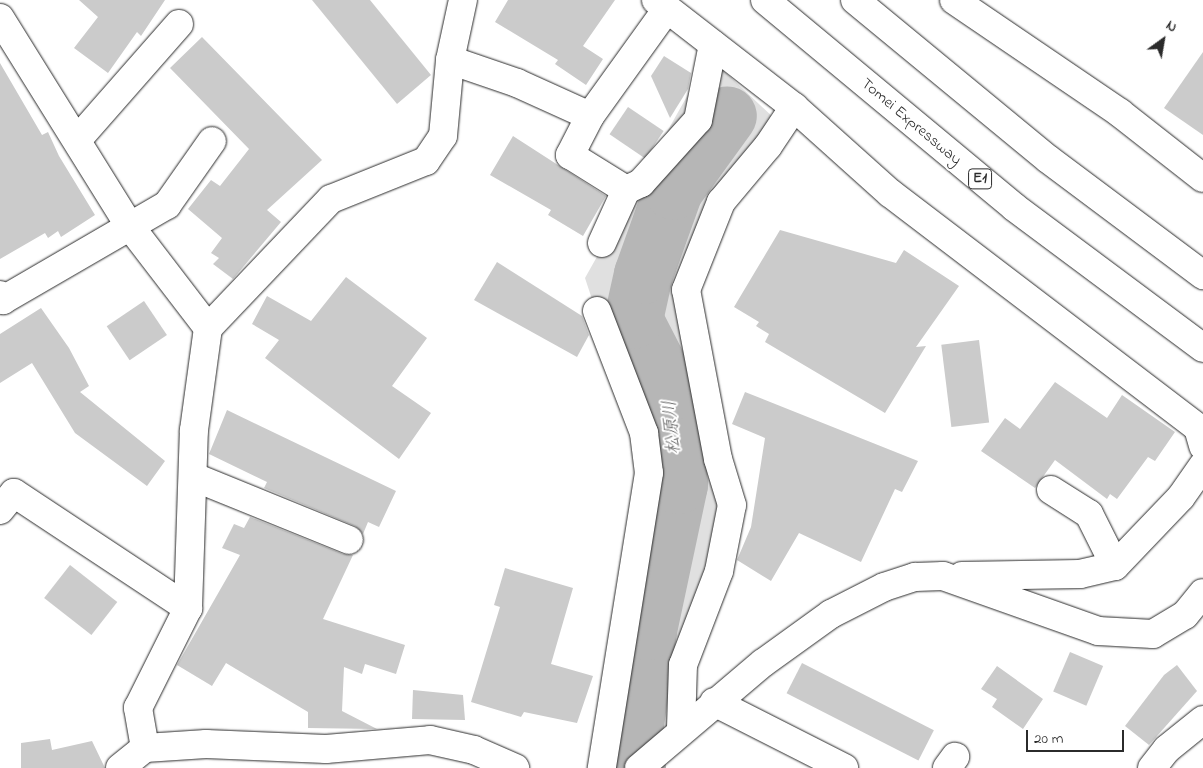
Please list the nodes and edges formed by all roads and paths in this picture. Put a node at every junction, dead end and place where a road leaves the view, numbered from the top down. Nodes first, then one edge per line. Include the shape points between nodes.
1 (463, 0) edge
2 (765, 0) edge
3 (855, 0) edge
4 (954, 0) edge
5 (661, 4) edge
6 (0, 18) edge
7 (179, 24) dead end
8 (712, 44) junction
9 (450, 60) junction
10 (794, 107) junction
11 (590, 116) junction
12 (78, 139) junction
13 (212, 141) dead end
14 (1203, 178) edge
15 (626, 190) junction
16 (129, 225) junction
17 (602, 243) dead end
18 (1203, 275) edge
19 (1, 299) edge
20 (597, 311) dead end
21 (208, 328) junction
22 (1203, 348) edge
23 (1203, 446) edge
24 (1203, 466) edge
25 (194, 477) junction
26 (1051, 490) dead end
27 (0, 510) edge
28 (349, 540) dead end
29 (1115, 566) junction
30 (943, 576) junction
31 (1203, 593) edge
32 (188, 608) junction
33 (714, 702) junction
34 (1203, 720) edge
35 (681, 728) junction
36 (145, 748) junction
37 (328, 759) edge
38 (648, 761) edge
39 (120, 768) edge
40 (514, 768) edge
41 (602, 768) edge
42 (844, 768) edge
43 (1152, 768) edge

1 - 9 main road
2 - 22 main road, Tomei Expressway / E1 via 1014,207
3 - 18 main road via 1048,158
4 - 14 main road via 1120,113
5 - 8 main road
5 - 11 main road
6 - 12 main road
7 - 12 main road
8 - 10 main road
8 - 15 main road via 698,120 641,184
9 - 11 main road via 517,83
9 - 21 main road via 443,136 426,161 331,199
10 - 23 main road via 890,192 1198,428
10 - 35 main road via 768,146 721,202 686,290 718,459 732,505 719,571 683,665
11 - 15 main road via 570,155
12 - 16 main road
13 - 16 main road via 167,205
15 - 17 main road
16 - 19 main road
16 - 21 main road
20 - 41 main road via 644,433 649,473
21 - 25 main road via 194,430
24 - 29 main road via 1181,497
25 - 28 main road
25 - 32 main road
26 - 29 main road via 1089,514
27 - 32 main road via 14,493
29 - 30 main road via 1080,574
30 - 31 main road via 1098,631 1153,634 1185,615
30 - 33 main road via 915,577 884,587 831,614
32 - 36 main road via 138,708
33 - 35 main road
33 - 42 main road
34 - 43 main road via 1167,749
35 - 38 main road
36 - 37 main road via 206,744
36 - 39 main road
37 - 40 main road via 430,740 474,750

